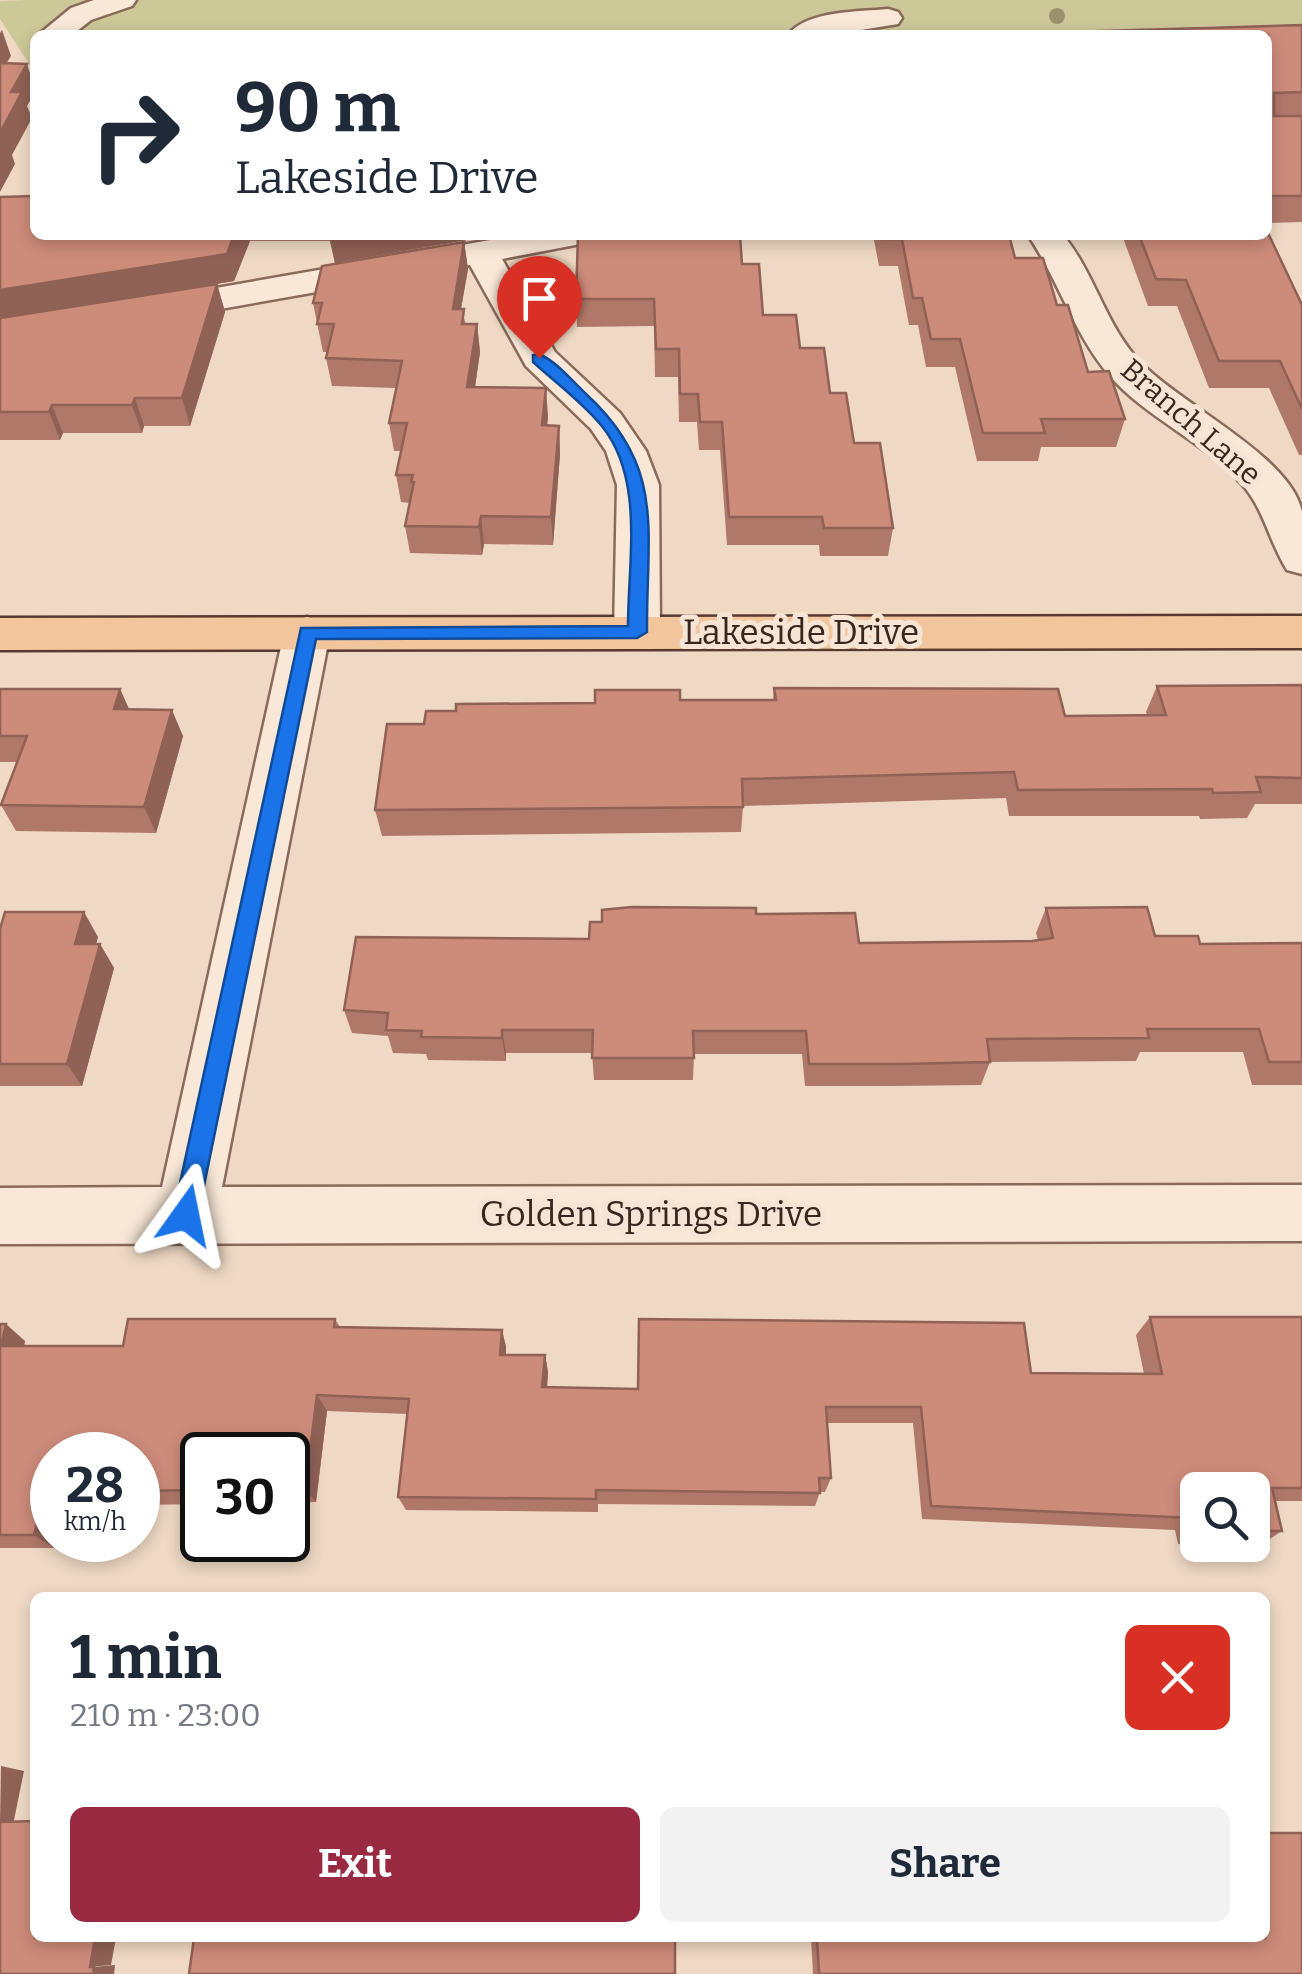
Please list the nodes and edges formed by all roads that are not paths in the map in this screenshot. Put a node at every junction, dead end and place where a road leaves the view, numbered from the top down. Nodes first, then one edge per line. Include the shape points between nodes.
1 (122, 0) edge
2 (888, 18) dead end
3 (60, 30) edge
4 (817, 30) edge
5 (551, 240) edge
6 (1049, 240) edge
7 (480, 252) junction
8 (0, 333) edge
9 (1300, 547) edge
10 (637, 632) junction
11 (1302, 632) edge
12 (308, 633) junction
13 (0, 634) edge
14 (1302, 1213) edge
15 (186, 1215) junction
16 (0, 1216) edge

1 - 3 street via 80,14
2 - 4 street
5 - 7 street
6 - 9 street, Branch Lane via 1123,366 1255,473
7 - 8 street
7 - 10 street via 539,358 606,421 626,450 638,485
10 - 11 main road, Lakeside Drive
10 - 12 main road, Lakeside Drive
12 - 13 main road, Lakeside Drive
12 - 15 street
14 - 15 street, Golden Springs Drive
15 - 16 street, Golden Springs Drive

